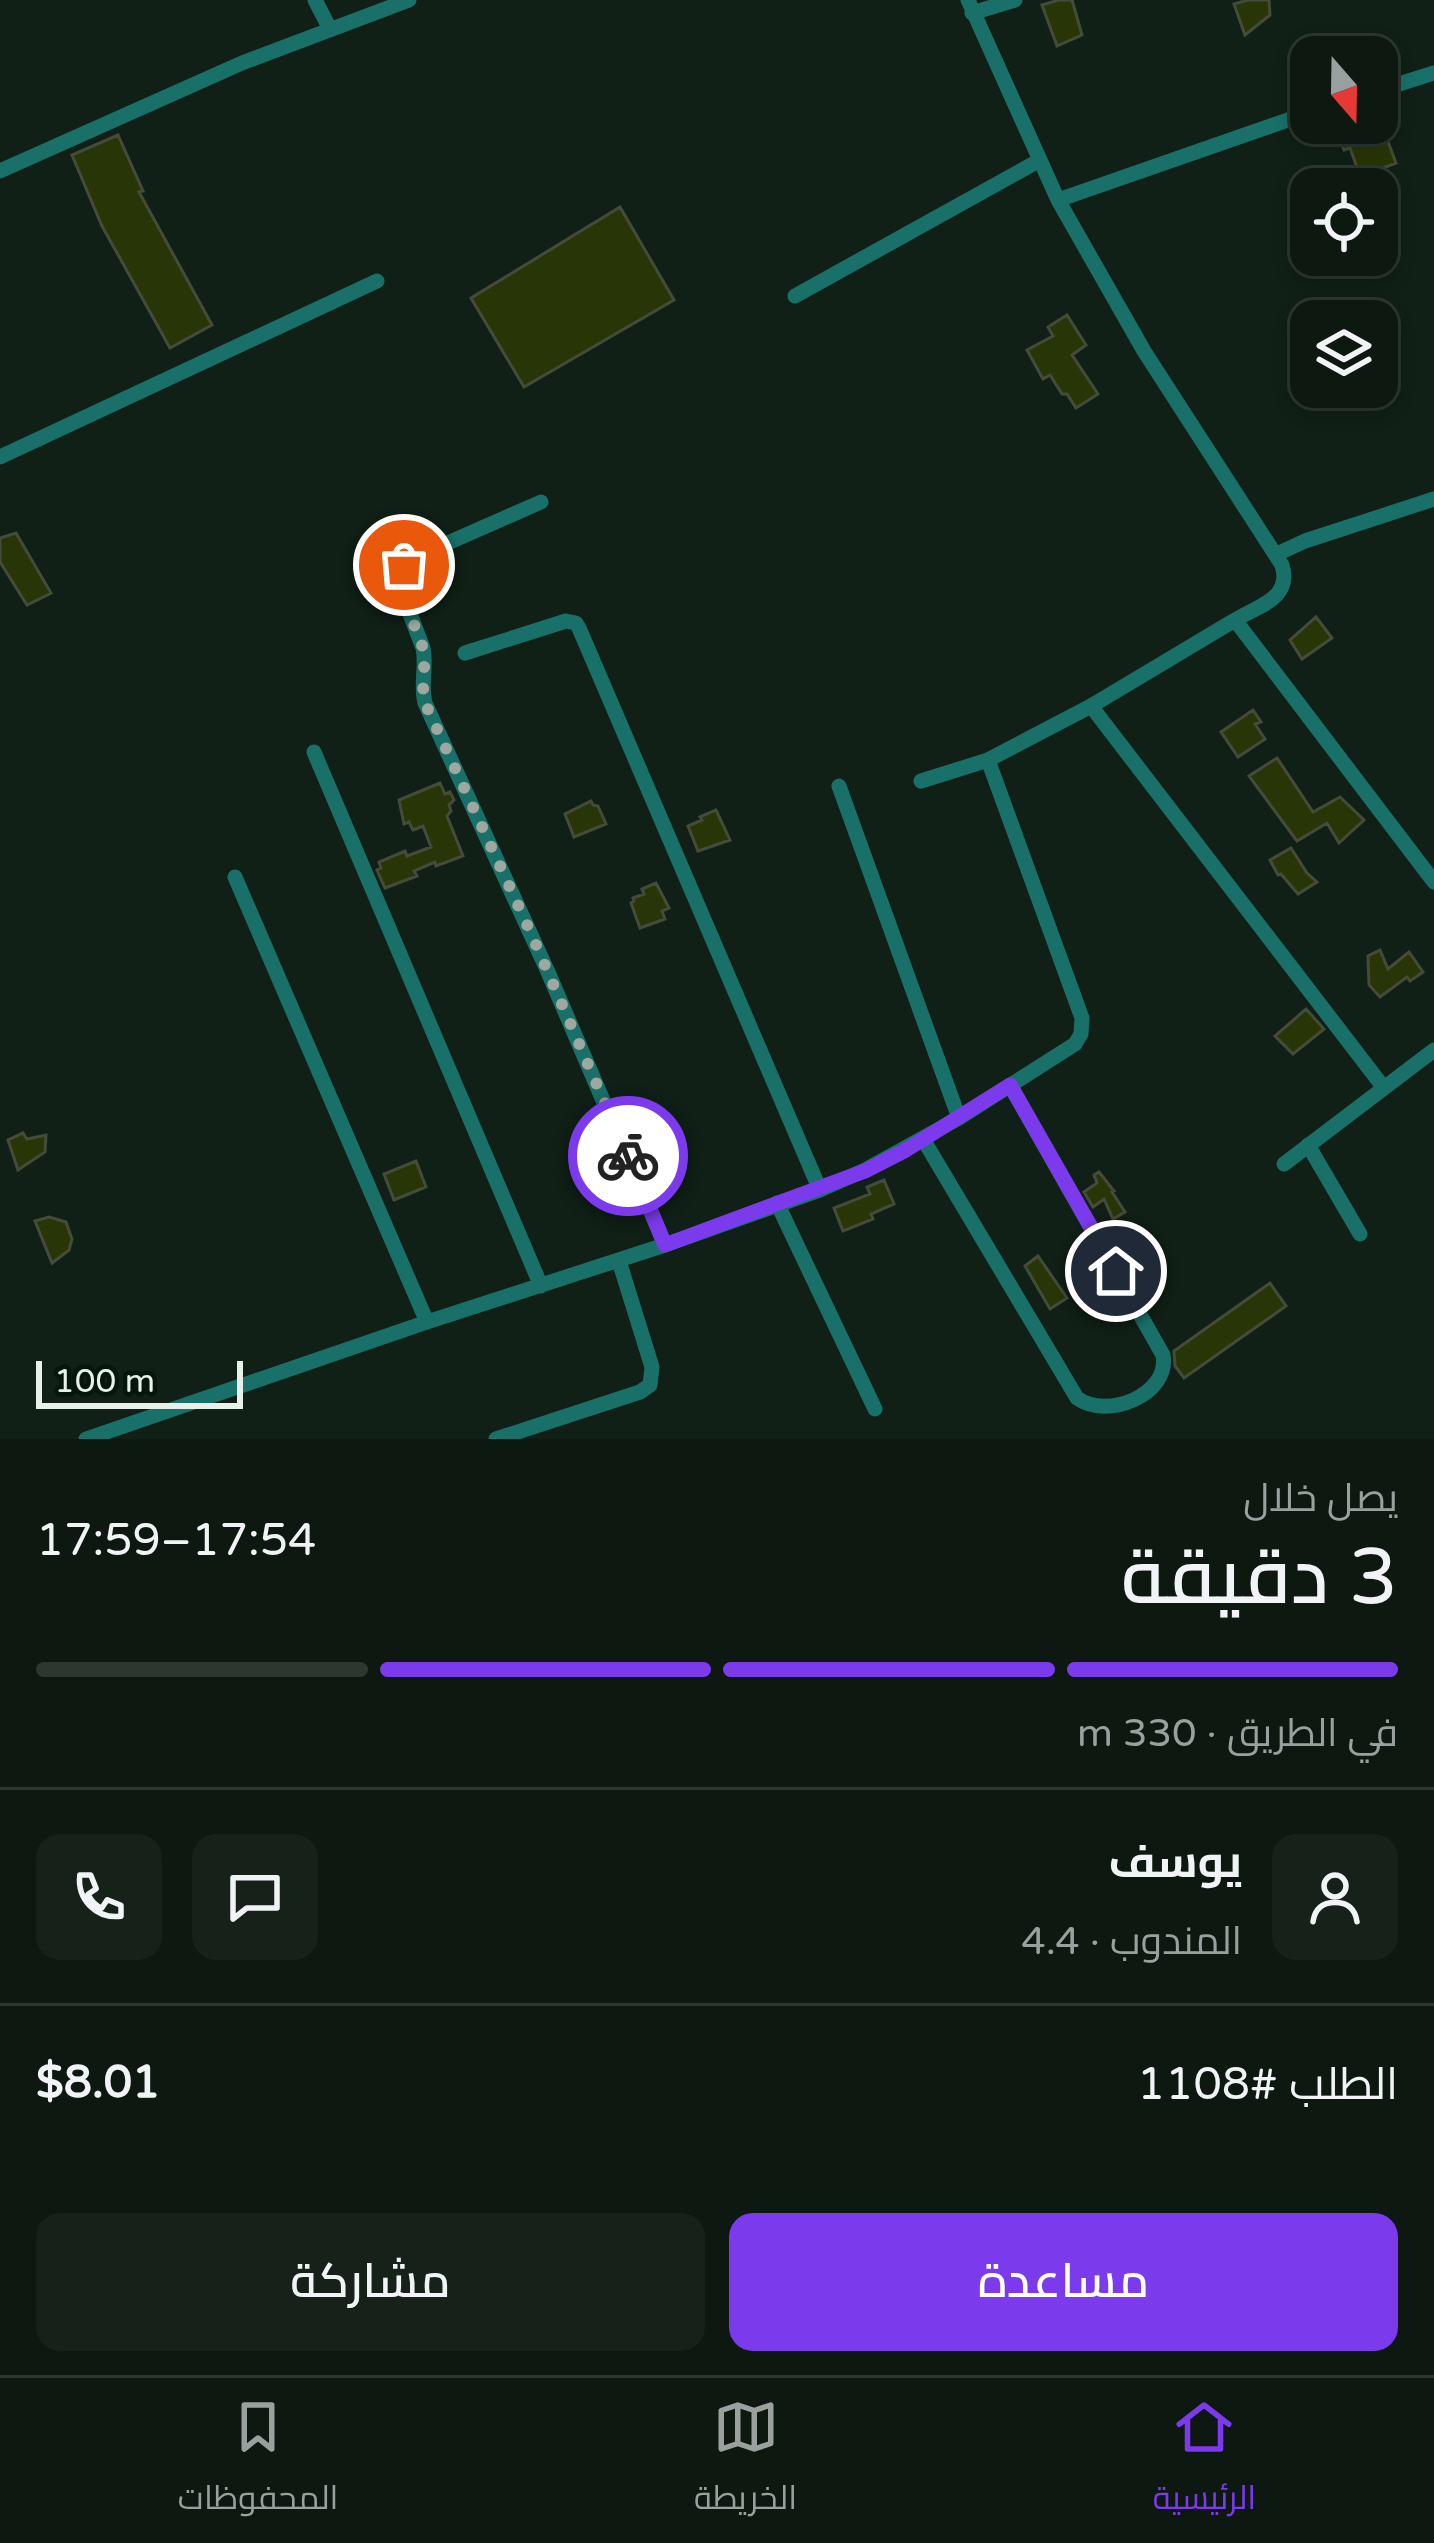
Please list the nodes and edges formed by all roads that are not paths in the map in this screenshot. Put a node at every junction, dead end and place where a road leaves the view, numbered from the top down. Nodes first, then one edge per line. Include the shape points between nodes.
1 (315, 0) edge
2 (409, 0) edge
3 (1015, 0) edge
4 (970, 6) edge
5 (330, 29) junction
6 (1434, 73) edge
7 (1398, 84) edge
8 (1290, 119) edge
9 (1040, 160) junction
10 (0, 171) edge
11 (1058, 200) junction
12 (377, 281) dead end
13 (795, 296) dead end
14 (0, 457) edge
15 (1434, 499) edge
16 (541, 502) dead end
17 (1277, 554) junction
18 (1235, 620) junction
19 (465, 653) dead end
20 (1091, 706) junction
21 (314, 752) dead end
22 (988, 760) junction
23 (921, 781) dead end
24 (839, 786) dead end
25 (236, 877) dead end
26 (1434, 882) edge
27 (1434, 1049) edge
28 (1010, 1085) junction
29 (1384, 1088) junction
30 (958, 1118) junction
31 (923, 1139) junction
32 (1308, 1145) junction
33 (1284, 1164) dead end
34 (820, 1190) junction
35 (777, 1203) junction
36 (1360, 1234) dead end
37 (665, 1245) junction
38 (619, 1261) junction
39 (541, 1286) junction
40 (427, 1322) junction
41 (875, 1409) dead end
42 (86, 1439) edge
43 (496, 1439) edge

1 - 5 street
2 - 5 street
3 - 4 street
4 - 9 street
5 - 10 street
6 - 7 street
8 - 11 street
9 - 11 street
9 - 13 street
11 - 17 street via 1144,351
12 - 14 street
15 - 17 street
16 - 37 street via 410,560 399,585 423,648 425,703
17 - 18 street via 1285,587
18 - 20 street
18 - 26 street
19 - 34 street via 576,623
20 - 22 street
20 - 29 street
21 - 39 street
22 - 23 street
22 - 28 street via 1082,1018 1076,1044
24 - 30 street
25 - 40 street
27 - 29 street
28 - 30 street
28 - 31 street via 1163,1355 1164,1372 1150,1390 1107,1407 1077,1398
29 - 32 street
30 - 31 street
31 - 34 street
32 - 33 street
32 - 36 street
34 - 35 street
35 - 37 street
35 - 41 street
37 - 38 street
38 - 39 street
38 - 43 street via 652,1367 650,1385
39 - 40 street
40 - 42 street

